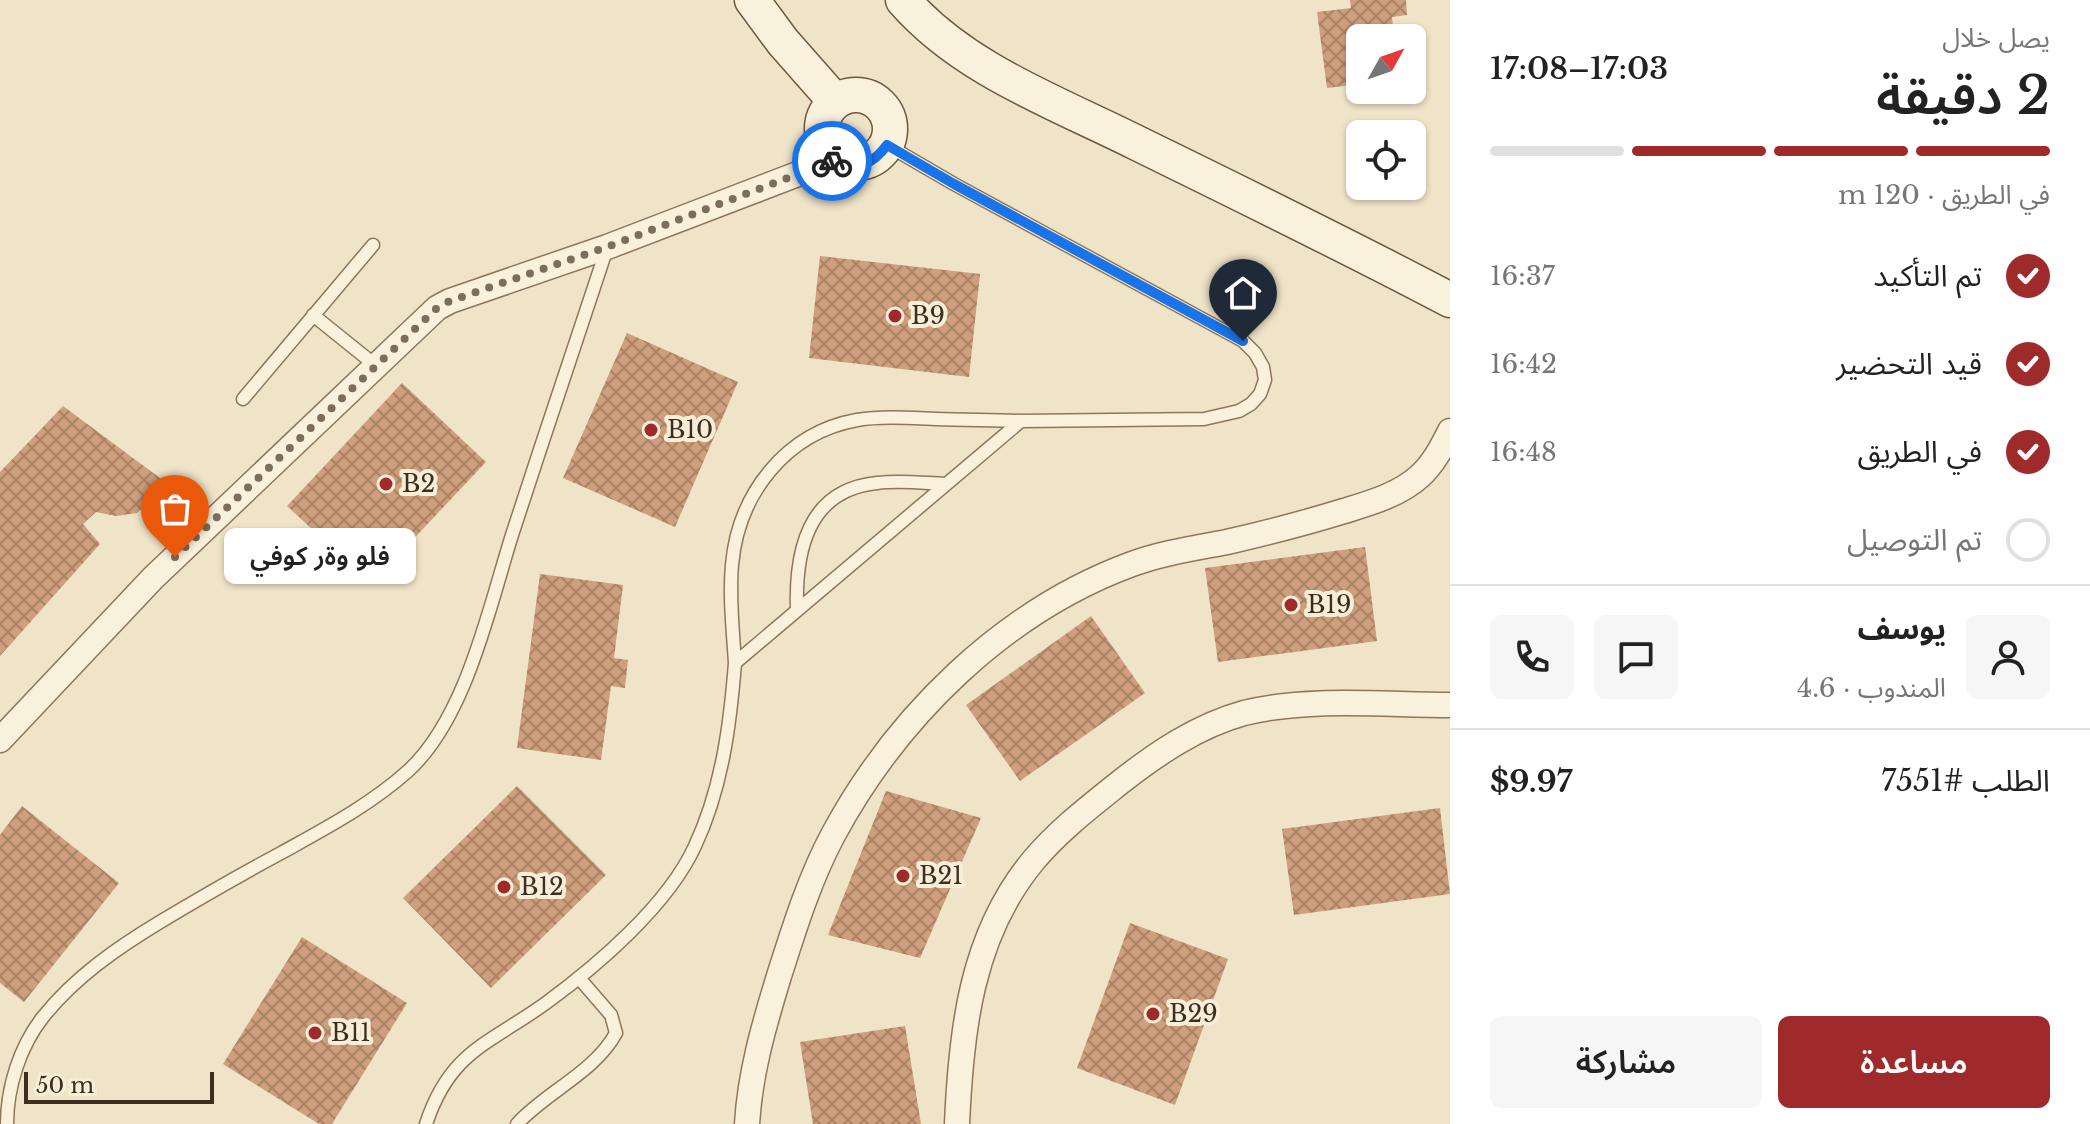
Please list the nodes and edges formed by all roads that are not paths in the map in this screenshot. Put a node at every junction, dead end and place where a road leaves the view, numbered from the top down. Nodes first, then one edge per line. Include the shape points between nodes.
1 (752, 0) edge
2 (903, 0) edge
3 (835, 101) junction
4 (887, 145) junction
5 (837, 159) junction
6 (373, 245) dead end
7 (607, 247) junction
8 (1450, 300) edge
9 (313, 315) junction
10 (375, 365) junction
11 (243, 399) dead end
12 (1021, 421) junction
13 (1450, 431) edge
14 (946, 484) junction
15 (797, 610) junction
16 (735, 663) junction
17 (1450, 705) edge
18 (0, 740) edge
19 (579, 978) junction
20 (7, 1124) edge
21 (426, 1124) edge
22 (517, 1124) edge
23 (747, 1124) edge
24 (957, 1124) edge

1 - 3 street
2 - 8 street via 930,27 990,70
3 - 4 street via 857,95 877,102 889,122
3 - 5 street via 821,130
4 - 5 street via 871,161
4 - 12 lane via 1221,327 1255,353 1263,367 1260,394 1251,404 1223,415
5 - 7 street
6 - 9 lane
7 - 10 street via 450,301 426,316
7 - 20 lane via 492,607 438,734 411,768 371,801 146,931 80,978 41,1019 25,1046 13,1077
9 - 10 lane
9 - 11 lane
10 - 18 street via 153,578
12 - 14 lane
12 - 16 lane via 859,420 830,427 781,457 757,486 736,538 731,579
13 - 23 street via 1419,477 1386,497 1315,520 1135,563 1096,579 1012,629 943,688 876,768 832,837 814,877 759,1041
14 - 15 lane
14 - 15 lane via 866,485 829,504 804,539 797,565
15 - 16 lane
16 - 19 lane via 724,755 695,847 652,907
17 - 24 street via 1327,705 1245,713 1160,751 1078,815 1021,877 982,950 969,997
19 - 21 lane via 459,1062 439,1091
19 - 22 lane via 611,1015 616,1033 607,1050

